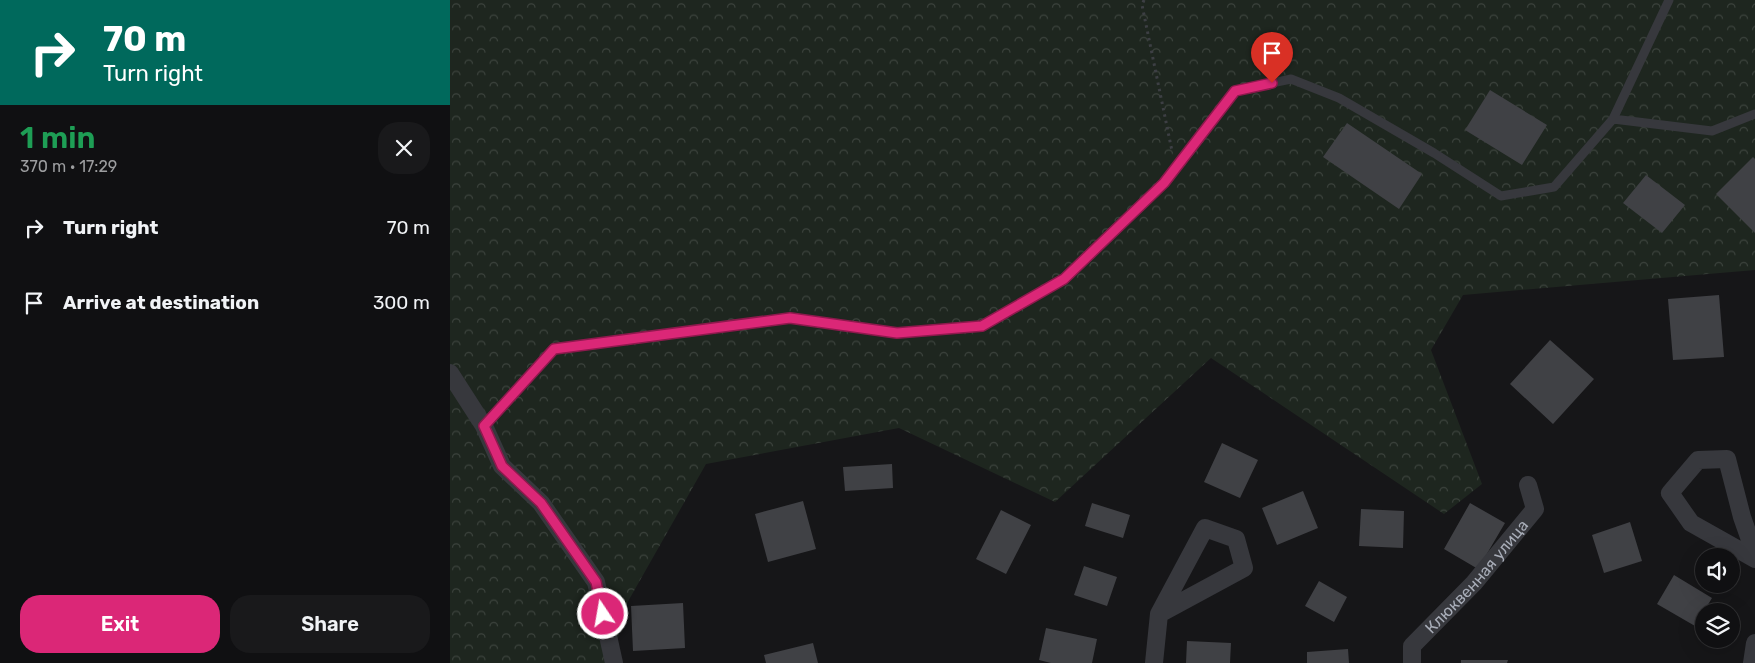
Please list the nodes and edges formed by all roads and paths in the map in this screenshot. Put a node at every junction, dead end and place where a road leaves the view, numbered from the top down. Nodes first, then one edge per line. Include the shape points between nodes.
1 (1144, 0) edge
2 (1669, 0) edge
3 (1755, 114) edge
4 (1613, 119) junction
5 (1176, 168) junction
6 (450, 373) edge
7 (484, 426) junction
8 (1528, 485) dead end
9 (1755, 554) edge
10 (1755, 559) edge
11 (1159, 614) junction
12 (1755, 643) edge
13 (614, 663) edge
14 (1154, 663) edge
15 (1412, 663) edge
16 (1752, 663) edge

1 - 5 path via 1142,5
2 - 4 lane
3 - 4 lane via 1712,131
4 - 5 lane via 1554,187 1502,196 1339,98 1291,79 1235,91
5 - 7 lane via 1064,279 982,326 897,333 790,318 554,349
6 - 7 street
7 - 13 street via 502,466 541,503 596,582
8 - 15 street, Клюквенная улица via 1534,509 1474,583 1412,646
9 - 10 street via 1727,459 1698,460 1670,493 1692,523
11 - 11 street via 1244,568 1236,539 1205,528
11 - 14 street
12 - 16 street

